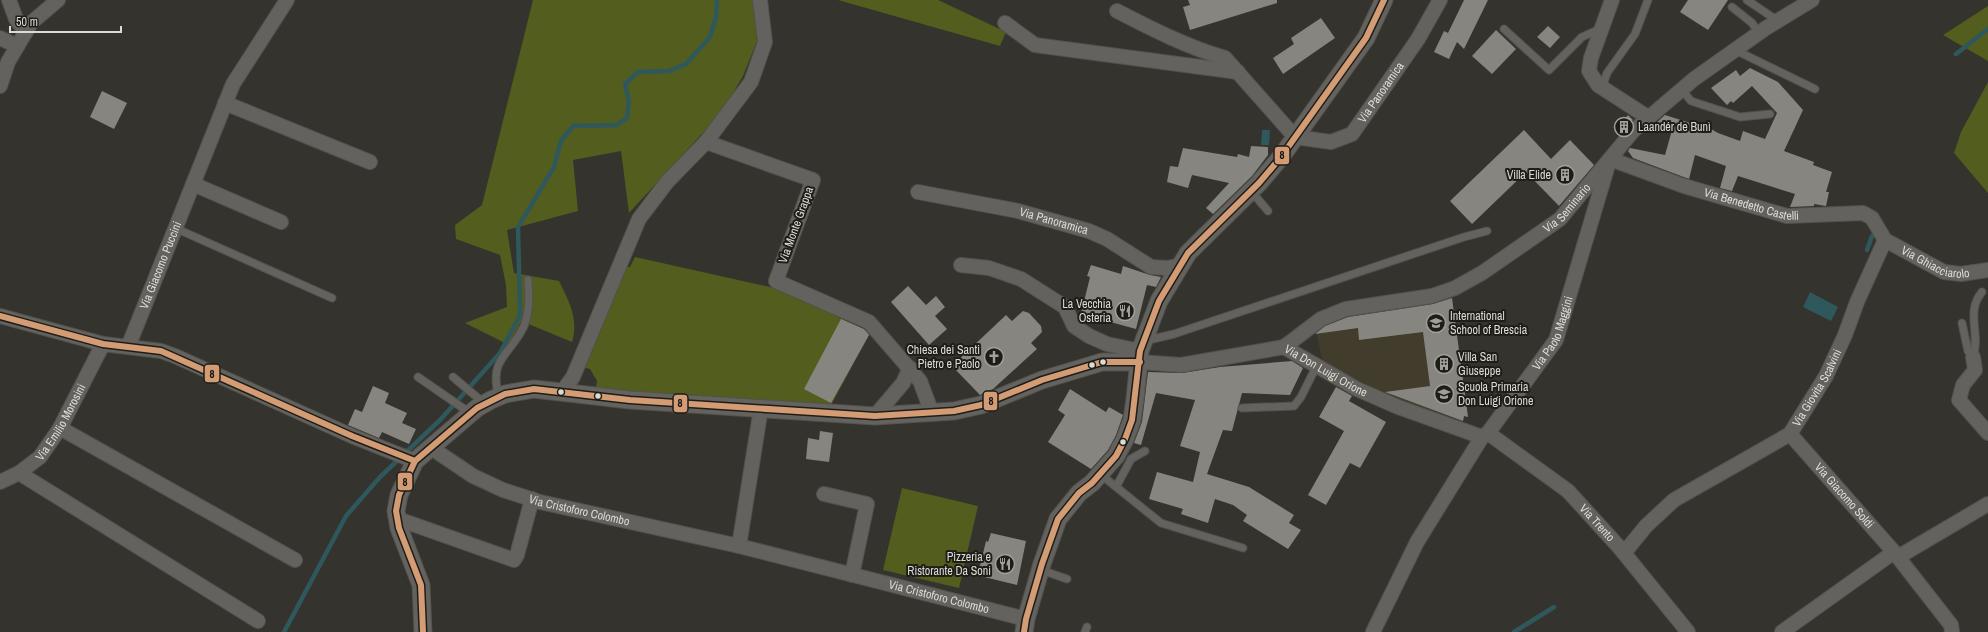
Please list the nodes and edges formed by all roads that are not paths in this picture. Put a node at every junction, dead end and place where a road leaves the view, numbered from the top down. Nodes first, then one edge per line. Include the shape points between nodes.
1 (9, 0) edge
2 (58, 0) edge
3 (287, 0) edge
4 (760, 0) edge
5 (1384, 0) edge
6 (1440, 0) edge
7 (1612, 0) edge
8 (1648, 0) edge
9 (1748, 0) edge
10 (1812, 0) edge
11 (1732, 7) dead end
12 (1117, 11) dead end
13 (1778, 20) junction
14 (1004, 24) dead end
15 (1602, 28) junction
16 (1504, 29) dead end
17 (26, 32) junction
18 (1759, 33) junction
19 (0, 38) edge
20 (17, 46) junction
21 (1735, 50) junction
22 (1238, 72) junction
23 (0, 86) edge
24 (1602, 88) junction
25 (1682, 90) junction
26 (1815, 90) dead end
27 (225, 103) junction
28 (1770, 114) dead end
29 (1648, 118) junction
30 (1295, 137) junction
31 (706, 142) junction
32 (1610, 159) junction
33 (370, 162) dead end
34 (193, 184) junction
35 (1251, 191) junction
36 (918, 192) dead end
37 (1268, 211) dead end
38 (281, 222) dead end
39 (175, 228) junction
40 (1487, 231) dead end
41 (1886, 240) junction
42 (961, 265) dead end
43 (1182, 265) junction
44 (1988, 270) edge
45 (528, 280) dead end
46 (1982, 292) dead end
47 (332, 298) dead end
48 (0, 316) edge
49 (1962, 323) dead end
50 (103, 344) junction
51 (128, 347) junction
52 (1284, 347) junction
53 (1141, 351) junction
54 (1973, 357) junction
55 (1318, 365) junction
56 (910, 368) junction
57 (418, 377) dead end
58 (452, 377) dead end
59 (562, 392) junction
60 (479, 403) junction
61 (762, 408) junction
62 (1242, 408) dead end
63 (932, 413) junction
64 (875, 416) junction
65 (60, 428) junction
66 (1988, 433) edge
67 (1790, 434) junction
68 (1485, 435) junction
69 (430, 447) junction
70 (1145, 451) dead end
71 (413, 460) junction
72 (19, 473) junction
73 (1100, 474) junction
74 (0, 482) edge
75 (1116, 487) junction
76 (824, 494) dead end
77 (532, 499) junction
78 (1988, 504) edge
79 (398, 519) junction
80 (739, 546) junction
81 (1244, 548) dead end
82 (1624, 553) junction
83 (1896, 554) junction
84 (295, 560) dead end
85 (1041, 570) junction
86 (852, 575) junction
87 (1067, 579) dead end
88 (258, 621) dead end
89 (1025, 625) edge
90 (422, 632) edge
91 (1373, 632) edge
92 (1688, 632) edge
93 (1782, 632) edge
94 (1952, 632) edge

1 - 17 street via 16,19
2 - 17 street via 31,23
3 - 27 street, Via Giacomo Puccini via 233,84
4 - 31 street via 765,42 751,82
5 - 30 street via 1366,38
6 - 30 street, Via Panoramica via 1418,39 1352,134 1330,142
7 - 15 street
8 - 24 lane via 1635,34 1607,73
9 - 13 lane
10 - 13 street, Via Seminario
11 - 18 lane via 1752,23
12 - 22 street via 1158,32 1225,58
13 - 18 street, Via Seminario
14 - 22 street via 1035,45
15 - 16 lane via 1582,37 1549,70
15 - 24 street via 1589,71
17 - 20 street
18 - 21 street, Via Seminario
19 - 20 street
20 - 23 street via 8,62
21 - 25 street, Via Seminario
21 - 26 lane
22 - 30 street
24 - 29 street
25 - 28 lane via 1691,101 1740,117
25 - 29 street, Via Seminario
27 - 33 street
27 - 34 street, Via Giacomo Puccini
29 - 32 street, Via Seminario via 1633,131
30 - 35 street
31 - 56 street, Via Monte Grappa via 813,180 776,281 870,322
31 - 59 street via 667,182 639,219 573,377
32 - 41 street, Via Benedetto Castelli via 1684,186 1787,216 1863,213 1872,218
32 - 52 street, Via Seminario via 1553,228 1503,263 1455,288 1432,296 1346,309 1308,328
32 - 68 street, Via Paolo Maggini via 1556,340
34 - 38 street
34 - 39 street, Via Giacomo Puccini
35 - 37 lane
35 - 43 street via 1188,253
36 - 43 street, Via Panoramica via 1018,211 1089,231 1107,239 1151,267 1167,268
39 - 47 lane
39 - 51 street, Via Giacomo Puccini
40 - 53 lane via 1174,334
41 - 44 street, Via Ghiacciarolo via 1944,272 1961,274
41 - 67 street, Via Giovita Scalvini via 1826,376
42 - 53 street, Via Don Luigi Orione via 989,268 1021,279 1065,307 1074,326 1090,336 1107,344
43 - 53 street via 1159,301
45 - 60 lane via 528,312 524,326 498,362 495,375
46 - 54 lane via 1975,300 1973,318 1977,348
48 - 50 street
49 - 54 lane via 1968,351
50 - 51 street
50 - 65 street, Via Emilio Morosini
51 - 71 street via 161,351 175,356
52 - 53 street, Via Don Luigi Orione via 1181,365
52 - 55 street, Via Don Luigi Orione
53 - 63 street via 1042,380 981,405
53 - 73 street via 1132,420 1116,456
54 - 66 street via 1975,370 1963,385 1959,400
55 - 62 lane via 1294,406
55 - 68 street, Via Don Luigi Orione via 1357,389 1398,407
56 - 63 street via 920,381
56 - 64 street via 903,383
57 - 60 lane via 450,399
58 - 60 lane
59 - 60 street via 534,389
59 - 61 street via 630,400
60 - 69 street
61 - 64 street
61 - 80 street
63 - 64 street
65 - 72 street, Via Emilio Morosini via 40,457
65 - 84 street
67 - 82 street, Via Giovita Scalvini via 1674,500 1646,526
67 - 83 street, Via Giacomo Soldi
68 - 82 street, Via Trento via 1568,491
68 - 91 street, Via Paolo Maggini via 1417,542
69 - 71 street
69 - 77 street, Via Cristoforo Colombo via 473,476 503,490
70 - 75 lane via 1131,459
71 - 79 street via 399,495 396,511
72 - 74 street, Via Emilio Morosini
72 - 88 street
73 - 75 lane
73 - 85 street via 1058,519
75 - 81 lane via 1161,522
76 - 86 street via 867,504
77 - 79 street via 514,560
77 - 80 street, Via Cristoforo Colombo
78 - 83 street
79 - 90 street via 399,528 421,585
80 - 86 street, Via Cristoforo Colombo
82 - 92 street, Via Trento
83 - 93 street
83 - 94 street, Via Giacomo Soldi via 1951,625
85 - 87 lane
85 - 89 street
86 - 89 street, Via Cristoforo Colombo

